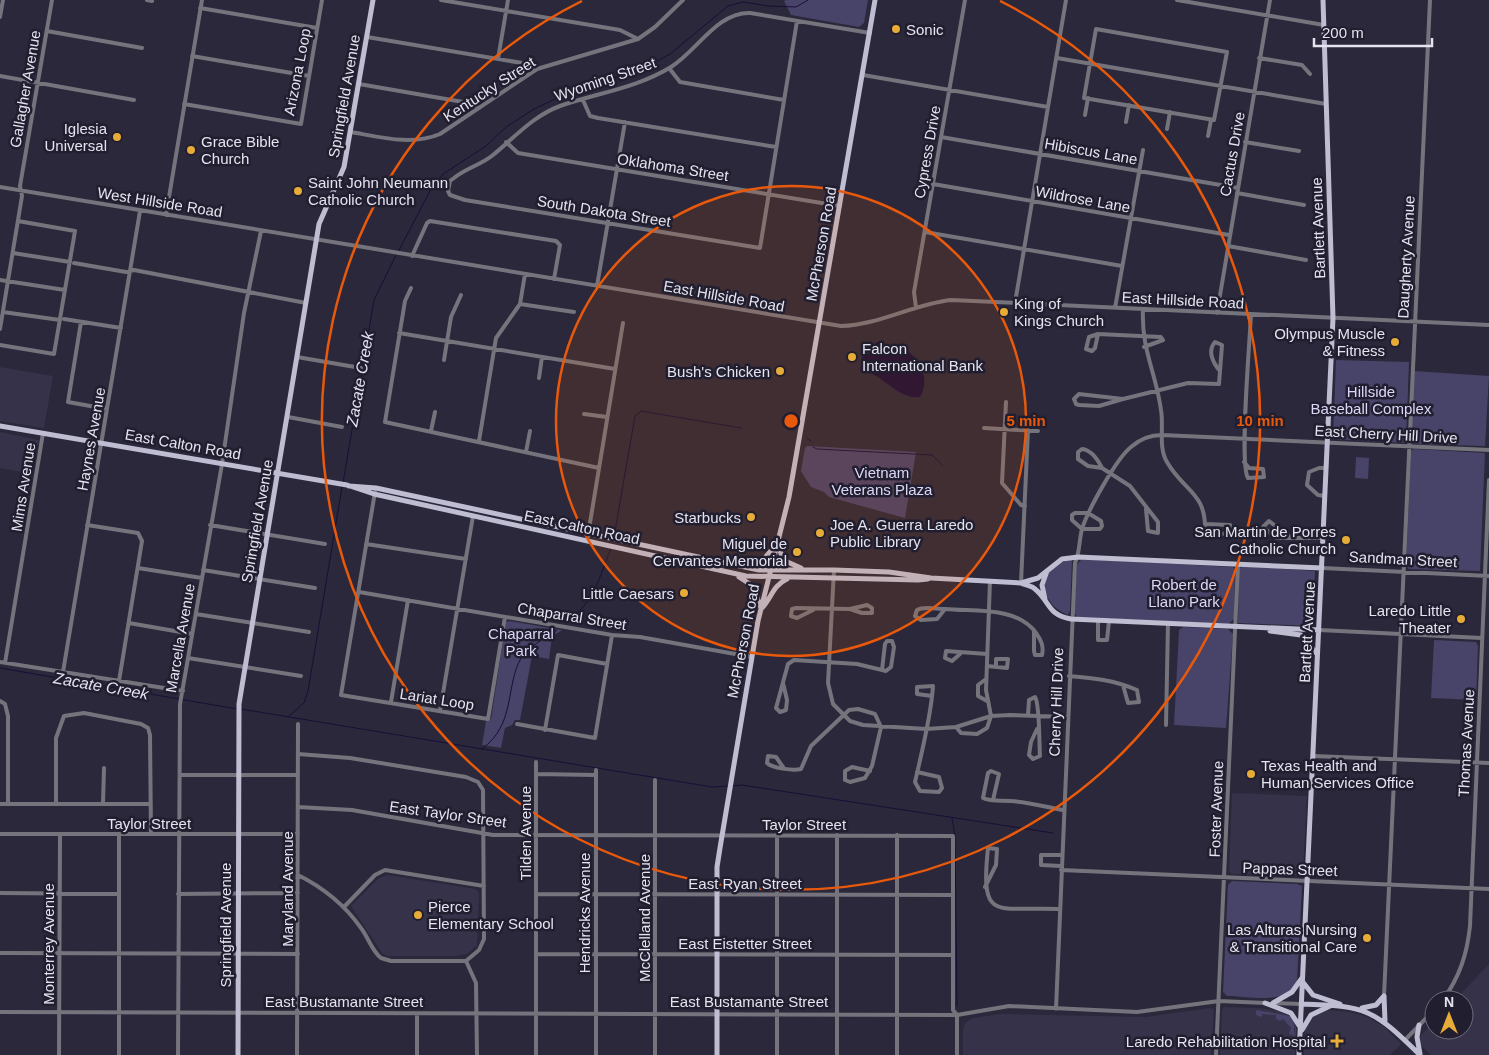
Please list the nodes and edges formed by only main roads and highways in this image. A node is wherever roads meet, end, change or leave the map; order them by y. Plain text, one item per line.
1 (373, 0) edge
2 (875, 0) edge
3 (1323, 0) edge
4 (0, 426) edge
5 (277, 473) junction
6 (348, 485) junction
7 (426, 499) junction
8 (424, 506) junction
9 (545, 525) junction
10 (543, 532) junction
11 (777, 543) junction
12 (641, 546) junction
13 (639, 553) junction
14 (684, 555) junction
15 (704, 560) junction
16 (682, 562) junction
17 (698, 565) junction
18 (1322, 568) junction
19 (746, 569) junction
20 (1049, 569) junction
21 (806, 570) junction
22 (770, 571) junction
23 (889, 572) junction
24 (732, 573) junction
25 (791, 577) junction
26 (768, 578) junction
27 (931, 578) junction
28 (888, 579) junction
29 (1035, 580) junction
30 (1021, 582) junction
31 (1042, 585) junction
32 (1034, 588) junction
33 (1046, 603) junction
34 (760, 609) junction
35 (1260, 628) junction
36 (1319, 630) junction
37 (1318, 655) junction
38 (1302, 979) junction
39 (1266, 1002) road end
40 (1273, 1003) road end
41 (1301, 1004) junction
42 (1334, 1005) junction
43 (1344, 1006) junction
44 (1359, 1009) junction
45 (1385, 1021) junction
46 (1419, 1025) road end
47 (1300, 1027) junction
48 (1300, 1035) junction
49 (238, 1055) edge
50 (717, 1055) edge
51 (1299, 1055) edge
52 (1420, 1055) edge

1 - 5 main road, Springfield Avenue
2 - 11 main road, McPherson Road
3 - 18 main road, Bartlett Avenue
4 - 5 main road, East Calton Road
5 - 6 main road, East Calton Road
5 - 49 main road, Springfield Avenue
6 - 7 main road, East Calton Road
6 - 8 main road, East Calton Road
7 - 8 main road
7 - 9 main road, East Calton Road
8 - 10 main road, East Calton Road
9 - 10 main road
9 - 12 main road, East Calton Road
10 - 13 main road, East Calton Road
11 - 19 main road
11 - 21 main road
11 - 22 main road, McPherson Road
12 - 13 main road
12 - 14 main road, East Calton Road
13 - 16 main road, East Calton Road
14 - 15 main road, East Calton Road
14 - 16 main road
15 - 17 main road
15 - 19 main road, East Calton Road
16 - 17 main road, East Calton Road
17 - 24 main road, East Calton Road
18 - 20 main road, Sandman Street
18 - 36 main road, Bartlett Avenue
19 - 22 main road, East Calton Road
20 - 29 main road, Sandman Street
20 - 31 main road
21 - 22 main road, East Calton Road
21 - 23 main road, East Calton Road
22 - 26 main road, McPherson Road
23 - 27 main road, East Calton Road
23 - 28 main road
24 - 26 main road, East Calton Road
24 - 34 main road
25 - 26 main road, East Calton Road
25 - 28 main road, East Calton Road
25 - 34 main road
26 - 34 main road, McPherson Road
27 - 28 main road, East Calton Road
27 - 30 main road, East Calton Road
29 - 30 main road, East Calton Road
29 - 31 main road
29 - 32 main road
30 - 32 main road, East Calton Road
31 - 32 main road
31 - 33 main road
32 - 33 main road, East Calton Road
33 - 35 main road, East Calton Road
34 - 50 main road, McPherson Road
35 - 36 main road, East Calton Road
35 - 37 main road
36 - 37 main road, Bartlett Avenue
37 - 38 main road, Bartlett Avenue
38 - 40 main road
38 - 41 main road, Bartlett Avenue
38 - 43 main road
39 - 47 main road
41 - 42 main road, East Bustamante Street
41 - 47 main road, Bartlett Avenue
42 - 43 main road, East Bustamante Street
42 - 48 main road
43 - 44 main road, East Bustamante Street
44 - 45 main road, East Bustamante Street
44 - 45 main road
45 - 52 main road, East Bustamante Street
46 - 52 main road
47 - 48 main road, Bartlett Avenue
48 - 51 main road, Bartlett Avenue

